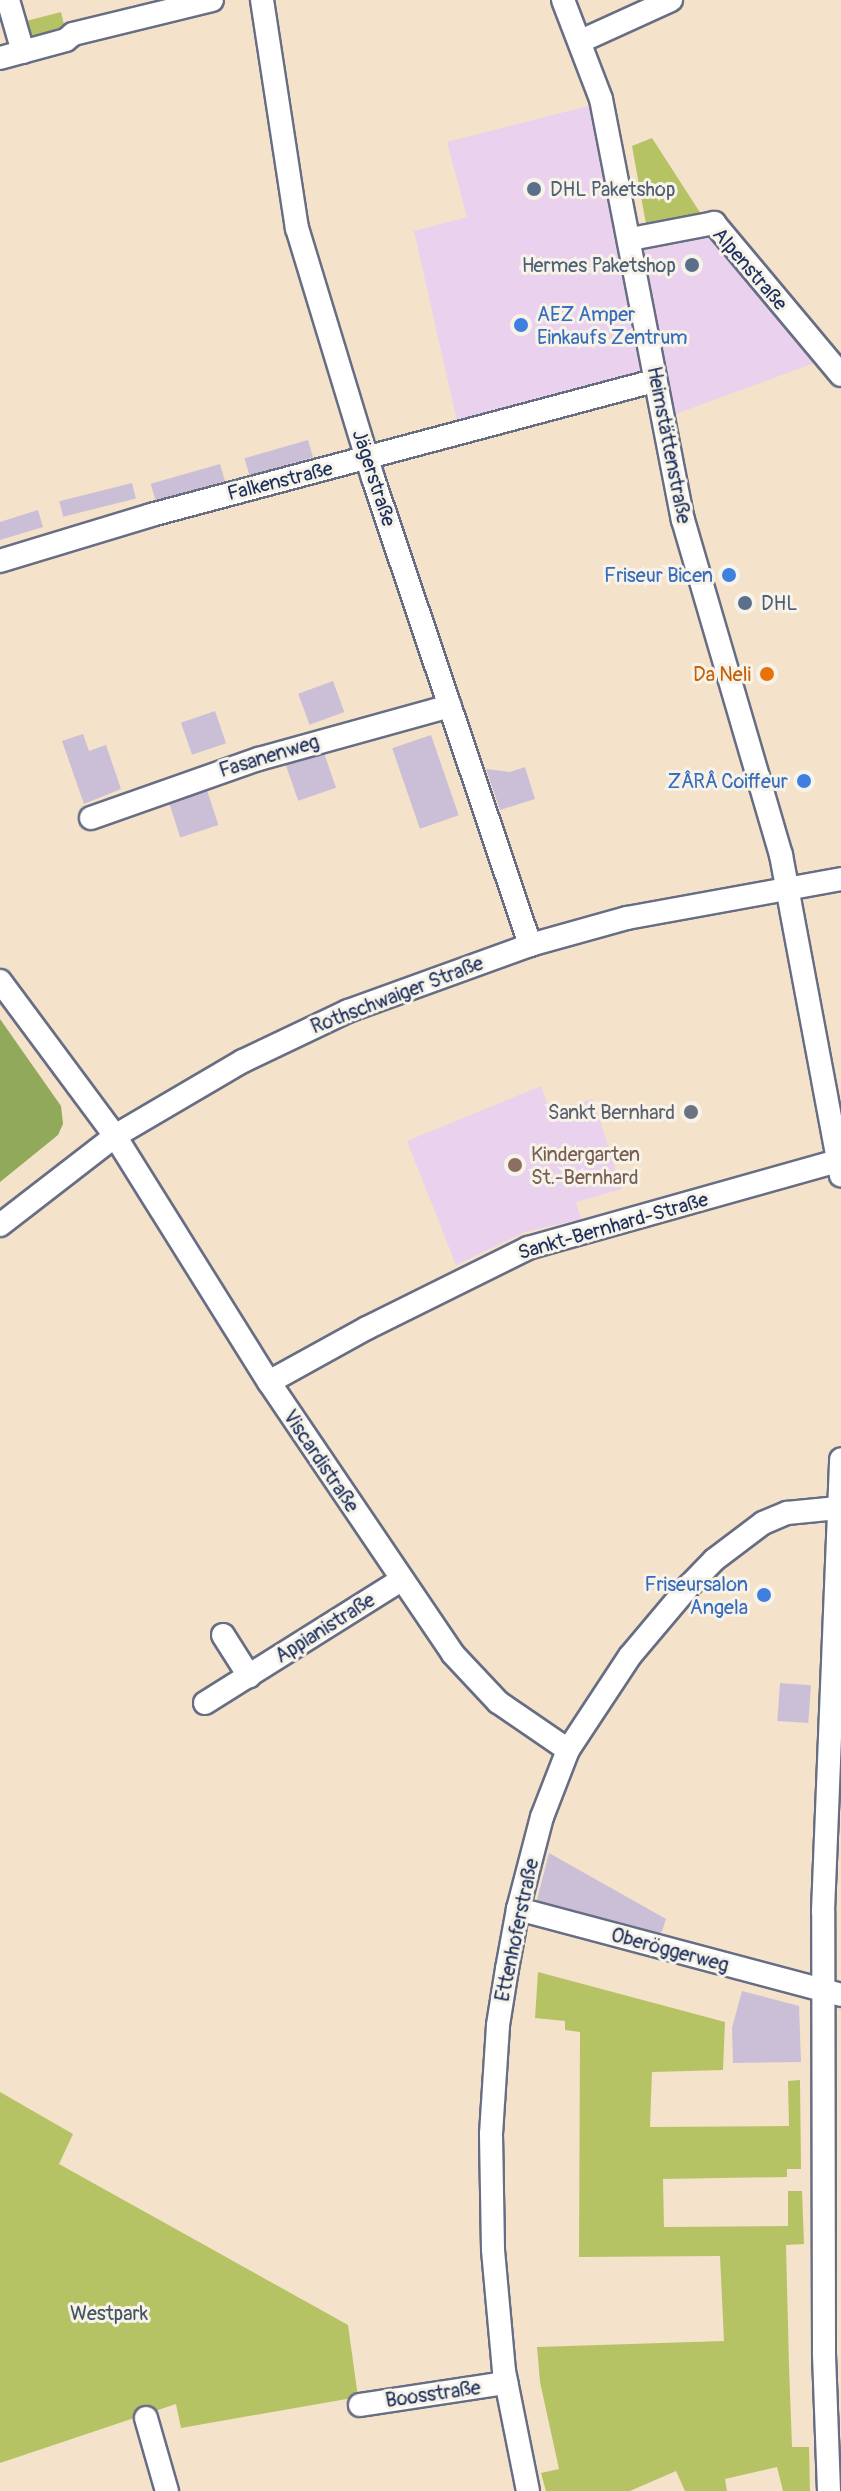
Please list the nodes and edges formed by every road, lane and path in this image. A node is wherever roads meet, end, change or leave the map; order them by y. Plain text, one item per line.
1 (8, 0) edge
2 (212, 0) edge
3 (262, 0) edge
4 (563, 0) edge
5 (671, 0) edge
6 (581, 41) junction
7 (23, 52) junction
8 (0, 58) edge
9 (631, 239) junction
10 (841, 375) edge
11 (654, 381) junction
12 (367, 459) junction
13 (0, 561) edge
14 (450, 706) junction
15 (91, 818) dead end
16 (841, 879) edge
17 (786, 887) junction
18 (530, 945) junction
19 (0, 981) edge
20 (115, 1136) junction
21 (840, 1168) edge
22 (0, 1225) edge
23 (269, 1382) junction
24 (841, 1459) edge
25 (838, 1508) junction
26 (401, 1580) junction
27 (223, 1635) dead end
28 (249, 1676) junction
29 (205, 1703) dead end
30 (568, 1750) junction
31 (518, 1909) junction
32 (832, 1993) edge
33 (833, 2265) edge
34 (506, 2383) junction
35 (360, 2405) dead end
36 (146, 2418) dead end
37 (167, 2491) edge
38 (528, 2491) edge
39 (829, 2491) edge

1 - 7 street
2 - 7 street
3 - 12 street, Jägerstraße
4 - 6 street, Heimstättenstraße
5 - 6 street
6 - 9 street, Heimstättenstraße
7 - 8 street
9 - 10 street, Alpenstraße
9 - 11 street, Heimstättenstraße
11 - 12 street, Falkenstraße
11 - 17 street, Heimstättenstraße
12 - 13 street, Falkenstraße
12 - 14 street, Jägerstraße
14 - 15 street, Fasanenweg
14 - 18 street, Jägerstraße
16 - 17 street, Rothschwaiger Straße
17 - 18 street, Rothschwaiger Straße
17 - 21 street, Heimstättenstraße
18 - 20 street, Rothschwaiger Straße
19 - 20 street, Viscardistraße
20 - 22 street, Rothschwaiger Straße
20 - 23 street, Viscardistraße
21 - 23 street, Sankt-Bernhard-Straße
23 - 26 street, Viscardistraße
24 - 25 street
25 - 30 street, Ettenhoferstraße
25 - 32 street
26 - 28 street, Appianistraße
26 - 30 street, Viscardistraße
27 - 28 street
28 - 29 street, Appianistraße
30 - 31 street, Ettenhoferstraße
31 - 32 street, Oberöggerweg
31 - 34 street, Ettenhoferstraße
32 - 33 street
33 - 39 street
34 - 35 street, Boosstraße
34 - 38 street, Ettenhoferstraße
36 - 37 street

